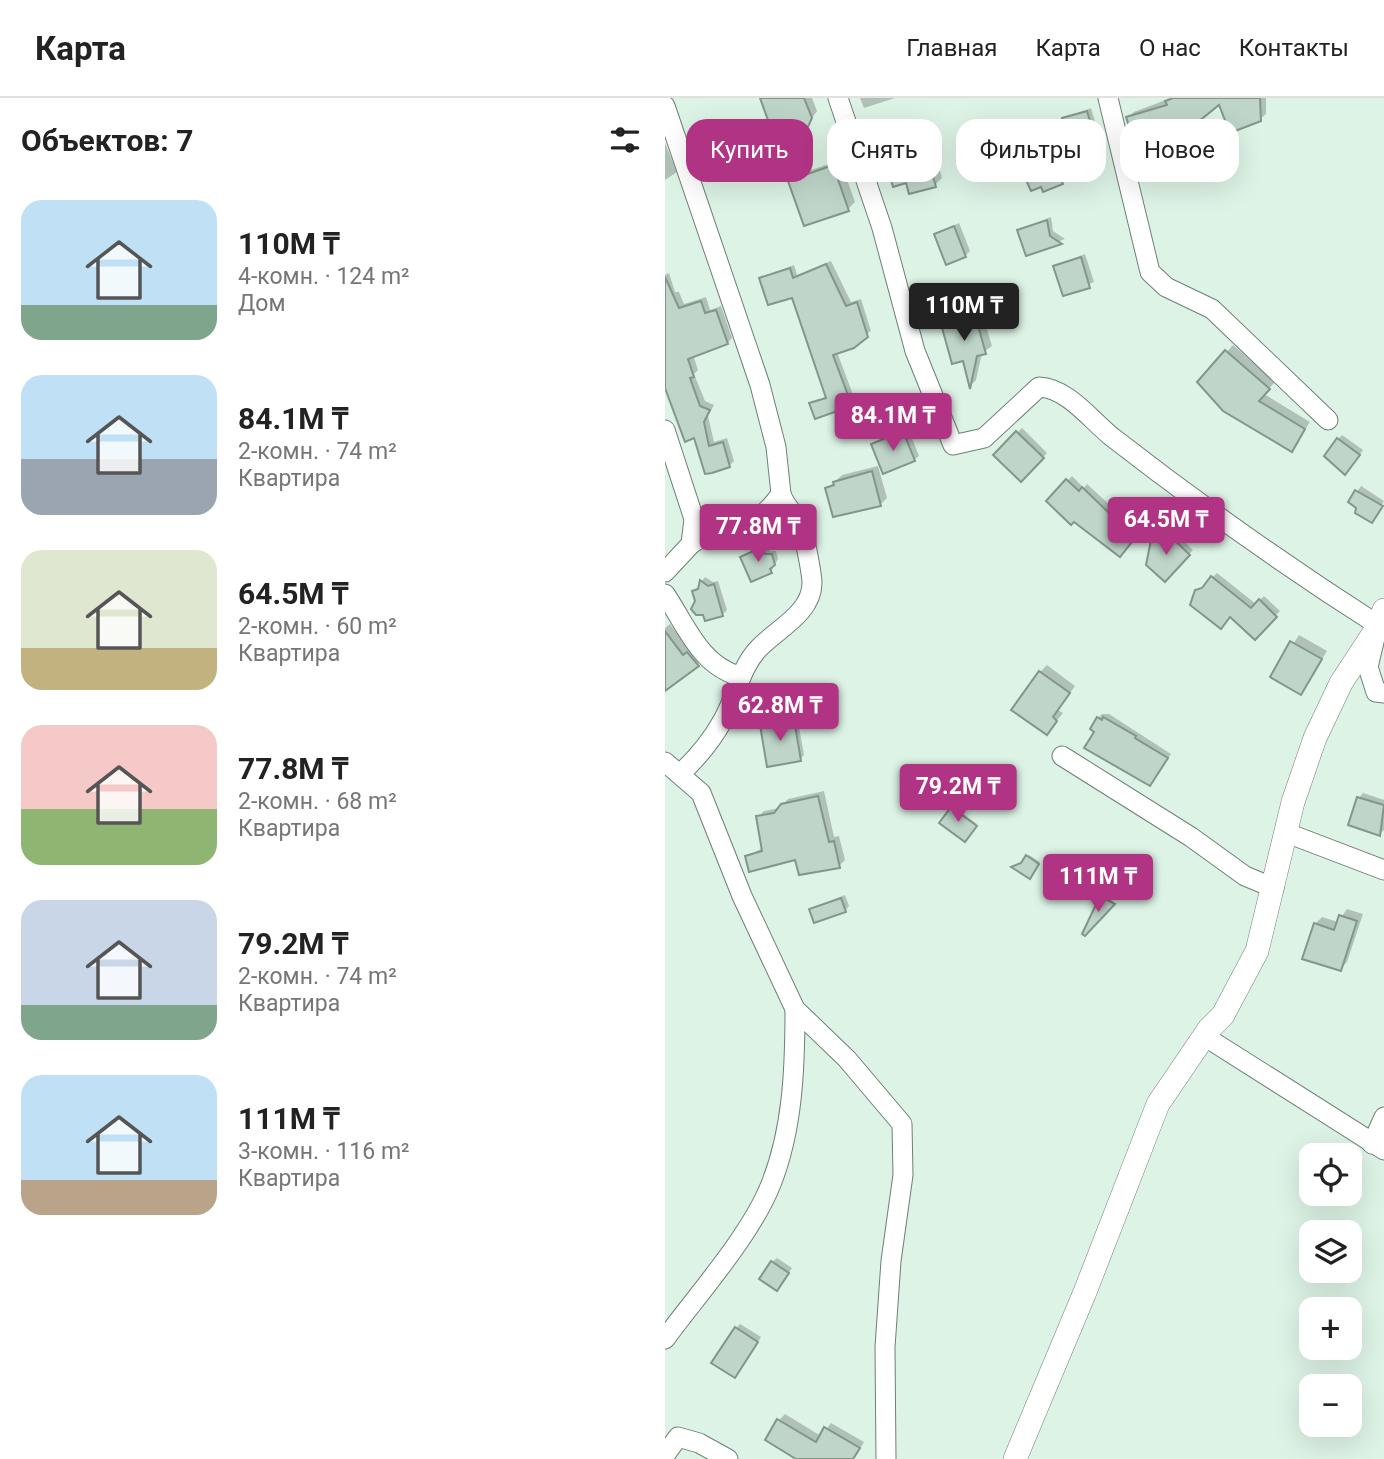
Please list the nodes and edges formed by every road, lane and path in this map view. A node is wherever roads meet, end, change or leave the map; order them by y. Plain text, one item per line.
1 (838, 98) edge
2 (1108, 98) edge
3 (665, 106) edge
4 (1328, 420) dead end
5 (665, 430) edge
6 (781, 494) junction
7 (691, 544) junction
8 (665, 572) edge
9 (665, 594) edge
10 (1381, 618) edge
11 (739, 676) junction
12 (1384, 693) edge
13 (1062, 756) dead end
14 (672, 768) edge
15 (1287, 833) junction
16 (1384, 870) edge
17 (1274, 888) junction
18 (795, 1009) junction
19 (1204, 1036) junction
20 (1384, 1117) edge
21 (1378, 1147) edge
22 (665, 1339) edge
23 (665, 1455) edge
24 (728, 1459) edge
25 (886, 1459) edge
26 (1015, 1459) edge

1 - 10 street
2 - 4 street
3 - 6 street
5 - 7 street
6 - 7 street
6 - 11 street
7 - 8 street
9 - 11 street
10 - 12 street
10 - 15 main road
11 - 14 street
13 - 17 street
14 - 18 street
15 - 16 street
15 - 17 main road
17 - 19 main road
18 - 22 street
18 - 25 street
19 - 21 street
19 - 26 main road
20 - 21 street
23 - 24 street

